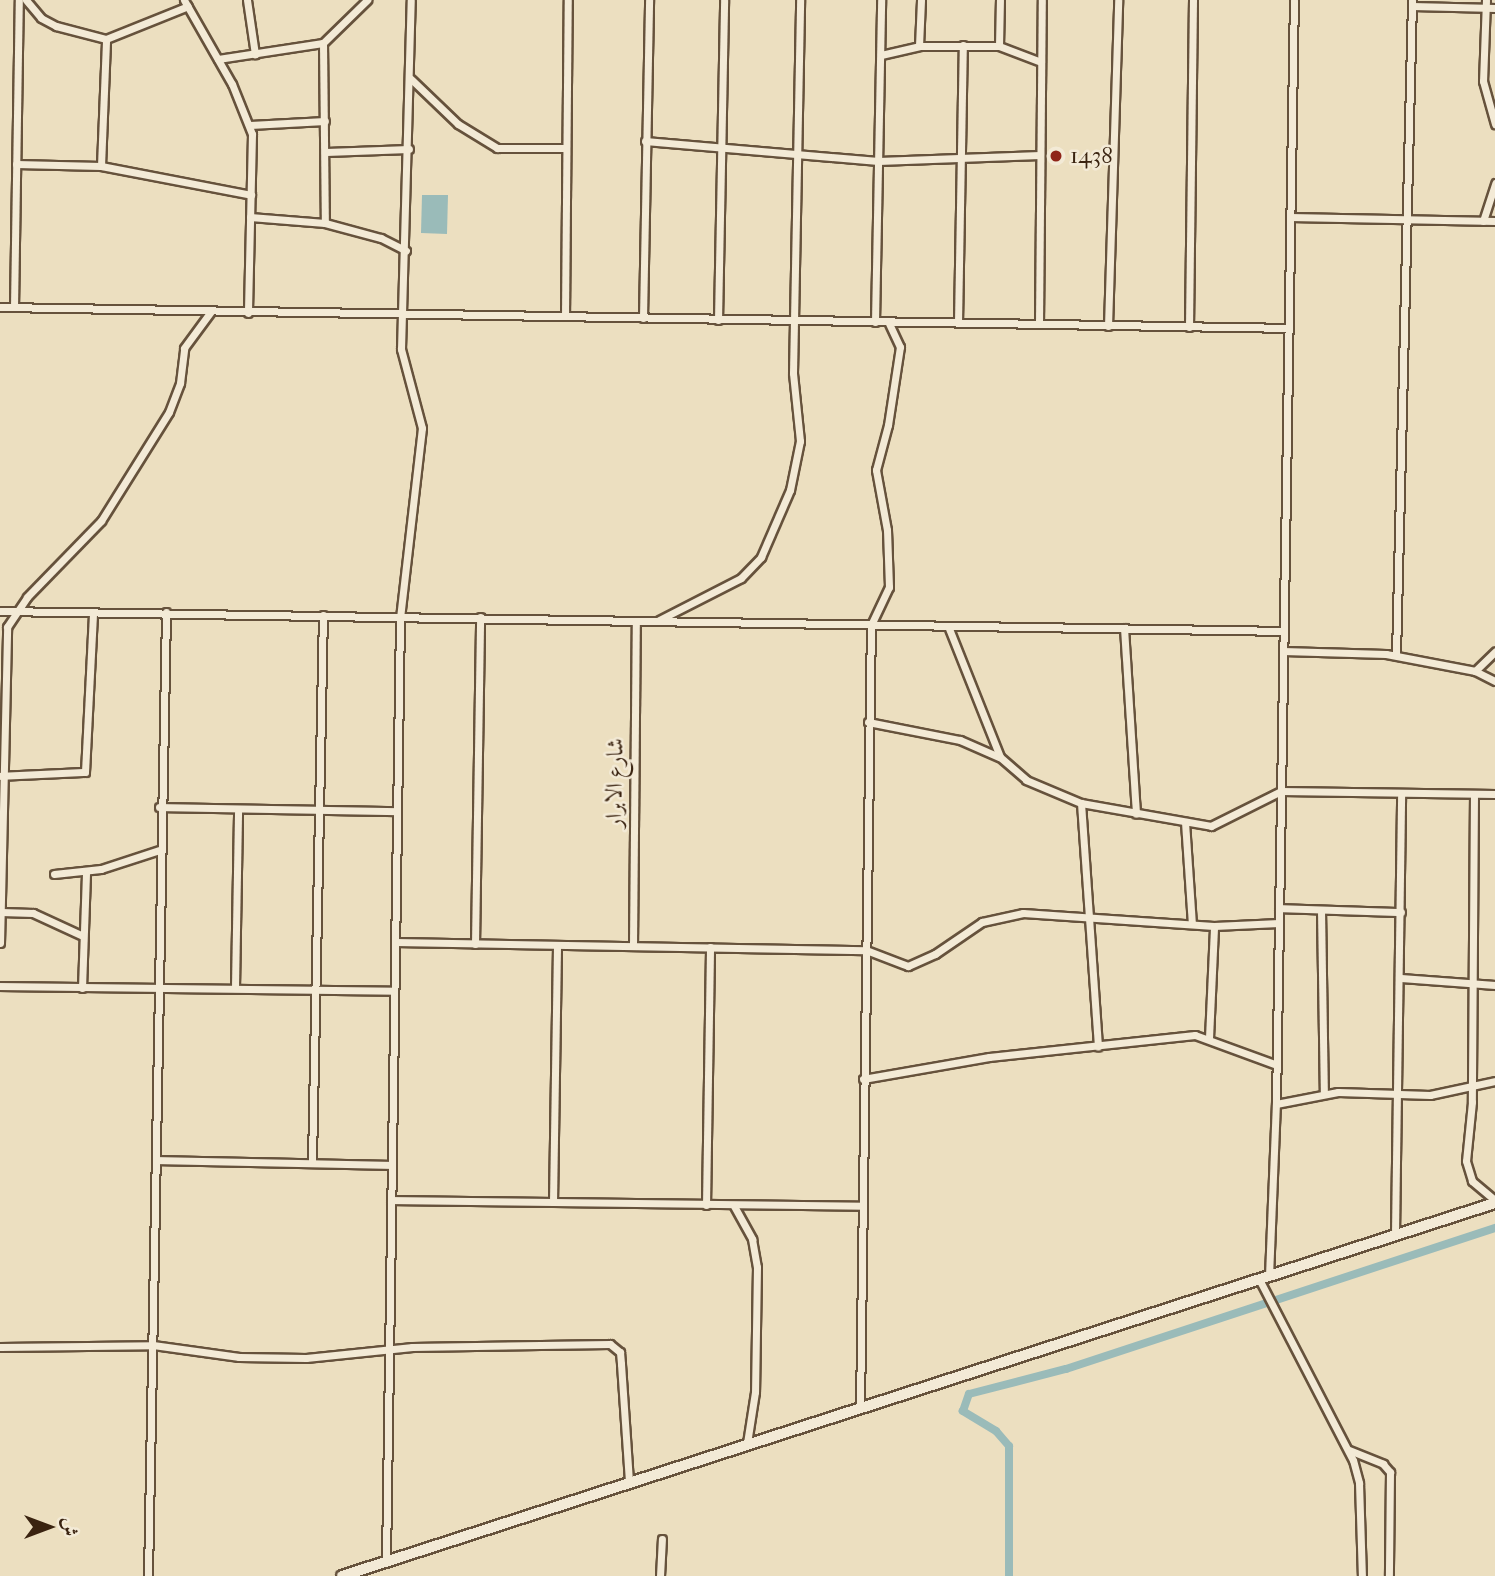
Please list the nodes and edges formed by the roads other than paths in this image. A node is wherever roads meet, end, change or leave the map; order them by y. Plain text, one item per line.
1 (19, 0) edge
2 (26, 0) edge
3 (247, 0) edge
4 (367, 0) edge
5 (411, 0) edge
6 (568, 0) edge
7 (649, 0) edge
8 (724, 0) edge
9 (800, 0) edge
10 (881, 0) edge
11 (921, 0) edge
12 (1000, 0) edge
13 (1042, 0) edge
14 (1118, 0) edge
15 (1193, 0) edge
16 (1294, 0) edge
17 (1486, 0) edge
18 (186, 3) edge
19 (1412, 3) edge
20 (1495, 8) edge
21 (1486, 9) junction
22 (106, 39) junction
23 (323, 43) junction
24 (962, 45) junction
25 (919, 46) junction
26 (999, 46) junction
27 (255, 54) junction
28 (881, 55) junction
29 (218, 59) junction
30 (1041, 62) junction
31 (411, 79) junction
32 (325, 121) junction
33 (1495, 124) edge
34 (250, 125) junction
35 (645, 141) junction
36 (564, 148) junction
37 (409, 149) junction
38 (722, 149) junction
39 (326, 152) junction
40 (795, 155) junction
41 (1040, 155) junction
42 (961, 158) junction
43 (878, 161) junction
44 (16, 164) junction
45 (101, 166) junction
46 (1495, 183) edge
47 (251, 195) junction
48 (250, 217) junction
49 (1290, 217) junction
50 (1406, 219) junction
51 (1483, 221) junction
52 (1495, 221) edge
53 (325, 223) junction
54 (406, 251) junction
55 (0, 307) edge
56 (14, 307) junction
57 (212, 310) junction
58 (248, 313) junction
59 (405, 314) junction
60 (565, 316) junction
61 (643, 318) junction
62 (718, 320) junction
63 (794, 321) junction
64 (875, 322) junction
65 (889, 323) junction
66 (958, 323) junction
67 (1039, 323) junction
68 (1108, 326) junction
69 (1189, 327) junction
70 (1288, 328) junction
71 (0, 611) edge
72 (16, 611) junction
73 (93, 612) junction
74 (166, 612) junction
75 (323, 615) junction
76 (480, 617) junction
77 (400, 618) junction
78 (636, 621) junction
79 (655, 621) junction
80 (871, 625) junction
81 (948, 626) junction
82 (1124, 628) junction
83 (1283, 631) junction
84 (1283, 651) junction
85 (1495, 652) edge
86 (1396, 655) junction
87 (1475, 671) junction
88 (1495, 681) edge
89 (868, 722) junction
90 (1000, 757) junction
91 (1, 776) edge
92 (1281, 790) junction
93 (1401, 793) junction
94 (1474, 794) junction
95 (1495, 794) edge
96 (1081, 803) junction
97 (159, 807) junction
98 (237, 810) junction
99 (316, 811) junction
100 (397, 811) junction
101 (1136, 814) junction
102 (1185, 822) junction
103 (159, 850) junction
104 (86, 872) junction
105 (54, 874) dead end
106 (1279, 908) junction
107 (1321, 910) junction
108 (1, 912) edge
109 (1401, 912) junction
110 (1085, 917) junction
111 (1279, 923) junction
112 (1192, 925) junction
113 (1214, 926) junction
114 (83, 936) junction
115 (395, 942) junction
116 (0, 943) edge
117 (475, 944) junction
118 (556, 945) junction
119 (632, 946) junction
120 (710, 947) junction
121 (866, 950) junction
122 (1401, 978) junction
123 (1475, 985) junction
124 (1495, 985) edge
125 (0, 986) edge
126 (157, 986) junction
127 (234, 987) junction
128 (82, 988) junction
129 (313, 989) junction
130 (393, 991) junction
131 (1209, 1038) junction
132 (1098, 1046) junction
133 (1277, 1065) junction
134 (863, 1079) junction
135 (1495, 1081) edge
136 (1471, 1085) junction
137 (1394, 1093) junction
138 (1324, 1094) junction
139 (1276, 1104) junction
140 (157, 1160) junction
141 (312, 1161) junction
142 (391, 1165) junction
143 (391, 1200) junction
144 (553, 1202) junction
145 (1495, 1202) edge
146 (706, 1205) junction
147 (734, 1206) junction
148 (860, 1206) junction
149 (1395, 1234) junction
150 (1264, 1277) junction
151 (153, 1345) junction
152 (0, 1348) edge
153 (389, 1350) junction
154 (860, 1408) junction
155 (747, 1443) junction
156 (1349, 1450) junction
157 (629, 1482) junction
158 (662, 1539) dead end
159 (386, 1562) junction
160 (148, 1576) edge
161 (341, 1576) edge
162 (660, 1576) edge
163 (1362, 1576) edge
164 (1389, 1576) edge

1 - 44 street
2 - 22 street
3 - 27 street
4 - 23 street
5 - 31 street
6 - 36 street
7 - 35 street
8 - 38 street
9 - 40 street
10 - 28 street
11 - 25 street
12 - 26 street
13 - 30 street
14 - 68 street
15 - 69 street
16 - 49 street
17 - 21 street
18 - 22 street
18 - 29 street
19 - 21 street
19 - 50 street
20 - 21 street
21 - 33 street
22 - 45 street
23 - 27 street
23 - 32 street
24 - 25 street
24 - 26 street
24 - 42 street
25 - 28 street
26 - 30 street
27 - 29 street
28 - 43 street
29 - 34 street
30 - 41 street
31 - 36 street
31 - 37 street
32 - 34 street
32 - 39 street
34 - 47 street
35 - 38 street
35 - 61 street
36 - 60 street
37 - 39 street
37 - 54 street
38 - 40 street
38 - 62 street
39 - 53 street
40 - 43 street
40 - 63 street
41 - 42 street
41 - 67 street
42 - 43 street
42 - 66 street
43 - 64 street
44 - 45 street
44 - 56 street
45 - 47 street
46 - 51 street
47 - 48 street
48 - 53 street
48 - 58 street
49 - 50 street
49 - 70 street
50 - 51 street
50 - 86 street
51 - 52 street
53 - 54 street
54 - 59 street
55 - 56 street
56 - 57 street
57 - 58 street
57 - 72 street
58 - 59 street
59 - 60 street
59 - 77 street
60 - 61 street
61 - 62 street
62 - 63 street
63 - 64 street
63 - 79 street
64 - 65 street
65 - 66 street
65 - 80 street
66 - 67 street
67 - 68 street
68 - 69 street
69 - 70 street
70 - 83 street
71 - 72 street
72 - 73 street
72 - 91 street
73 - 74 street
73 - 91 street
74 - 75 street
74 - 97 street
75 - 77 street
75 - 99 street
76 - 77 street
76 - 78 street
76 - 117 street
77 - 100 street
78 - 79 street
78 - 119 street, شارع الابرار
79 - 80 street
80 - 81 street
80 - 89 street
81 - 82 street
81 - 90 street
82 - 83 street
82 - 101 street
83 - 84 street
84 - 86 street
84 - 92 street
85 - 87 street
86 - 87 street
87 - 88 street
89 - 90 street
89 - 121 street
90 - 96 street
91 - 108 street
92 - 93 street
92 - 102 street
92 - 106 street
93 - 94 street
93 - 109 street
94 - 95 street
94 - 123 street
96 - 101 street
96 - 110 street
97 - 98 street
97 - 103 street
98 - 99 street
98 - 127 street
99 - 100 street
99 - 129 street
100 - 115 street
101 - 102 street
102 - 112 street
103 - 104 street
103 - 126 street
104 - 105 street
104 - 114 street
106 - 107 street
106 - 111 street
107 - 109 street
107 - 138 street
108 - 114 street
108 - 116 street
109 - 122 street
110 - 112 street
110 - 121 street
110 - 132 street
111 - 113 street
111 - 133 street
112 - 113 street
113 - 131 street
114 - 128 street
115 - 117 street
115 - 130 street
117 - 118 street
118 - 119 street
118 - 144 street
119 - 120 street
120 - 121 street
120 - 146 street
121 - 134 street
122 - 123 street
122 - 137 street
123 - 124 street
123 - 136 street
125 - 128 street
126 - 127 street
126 - 128 street
126 - 140 street
127 - 129 street
129 - 130 street
129 - 141 street
130 - 142 street
131 - 132 street
131 - 133 street
132 - 134 street
133 - 139 street
134 - 148 street
135 - 136 street
136 - 137 street
136 - 145 street
137 - 138 street
137 - 149 street
138 - 139 street
139 - 150 street
140 - 141 street
140 - 151 street
141 - 142 street
142 - 143 street
143 - 144 street
143 - 153 street
144 - 146 street
145 - 149 street
146 - 147 street
147 - 148 street
147 - 155 street
148 - 154 street
149 - 150 street
150 - 154 street
150 - 156 street
151 - 152 street
151 - 153 street
151 - 160 street
153 - 157 street
153 - 159 street
154 - 155 street
155 - 157 street
156 - 163 street
156 - 164 street
157 - 159 street
158 - 162 street
159 - 161 street

